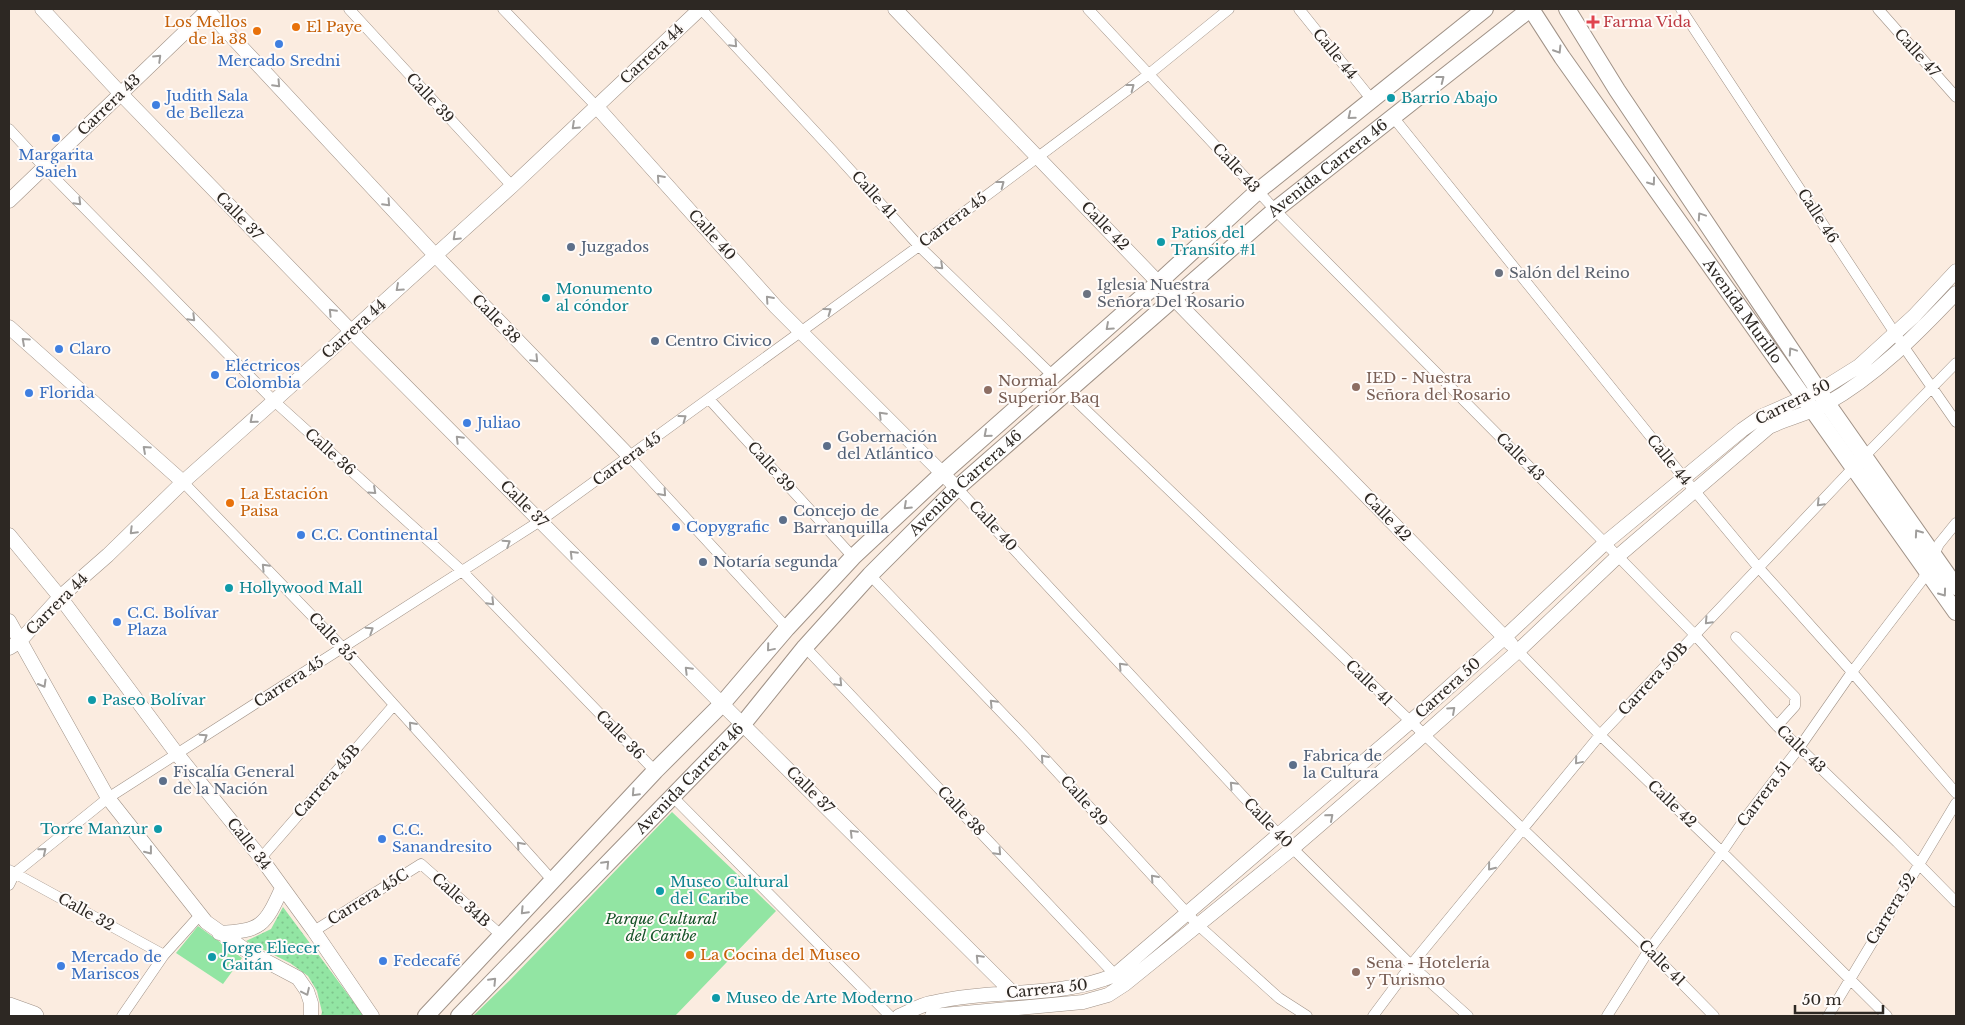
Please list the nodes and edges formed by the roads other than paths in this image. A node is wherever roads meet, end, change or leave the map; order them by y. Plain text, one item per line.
1 (42, 9) edge
2 (208, 9) edge
3 (349, 9) edge
4 (502, 9) edge
5 (700, 9) edge
6 (895, 9) edge
7 (1088, 9) edge
8 (1229, 9) edge
9 (1299, 9) edge
10 (1485, 9) edge
11 (1530, 9) edge
12 (1567, 9) edge
13 (1681, 9) edge
14 (1878, 9) edge
15 (1148, 74) junction
16 (121, 94) junction
17 (1956, 97) edge
18 (1372, 100) junction
19 (596, 106) junction
20 (1393, 117) junction
21 (9, 128) edge
22 (1038, 157) junction
23 (45, 168) junction
24 (512, 186) junction
25 (1258, 191) junction
26 (9, 201) edge
27 (1275, 210) junction
28 (919, 246) junction
29 (436, 256) junction
30 (1956, 272) edge
31 (1158, 283) junction
32 (1956, 293) edge
33 (1173, 298) junction
34 (9, 326) edge
35 (351, 331) junction
36 (800, 332) junction
37 (1896, 333) junction
38 (1904, 346) junction
39 (1956, 363) edge
40 (1053, 376) junction
41 (1933, 387) junction
42 (1066, 392) junction
43 (709, 399) junction
44 (1816, 400) junction
45 (274, 402) junction
46 (1956, 422) edge
47 (630, 457) junction
48 (1859, 462) junction
49 (943, 473) junction
50 (1684, 478) junction
51 (183, 482) junction
52 (957, 488) junction
53 (1695, 492) junction
54 (540, 521) junction
55 (1956, 524) edge
56 (9, 534) edge
57 (1605, 543) junction
58 (853, 557) junction
59 (1617, 557) junction
60 (1930, 562) junction
61 (1758, 567) junction
62 (462, 572) junction
63 (870, 575) junction
64 (1956, 587) edge
65 (60, 597) junction
66 (1956, 612) edge
67 (9, 621) edge
68 (787, 628) junction
69 (1694, 636) junction
70 (1505, 637) junction
71 (1736, 637) dead end
72 (14, 645) edge
73 (805, 647) junction
74 (343, 648) junction
75 (1518, 651) junction
76 (1852, 672) junction
77 (722, 704) junction
78 (394, 705) junction
79 (1410, 722) junction
80 (743, 724) junction
81 (1777, 726) junction
82 (1600, 735) junction
83 (1424, 736) junction
84 (1799, 748) junction
85 (177, 754) junction
86 (655, 771) junction
87 (1956, 793) edge
88 (672, 796) junction
89 (108, 798) junction
90 (1956, 803) edge
91 (1522, 829) junction
92 (1278, 834) junction
93 (1292, 848) junction
94 (1722, 852) junction
95 (260, 858) junction
96 (421, 864) joint
97 (1919, 864) junction
98 (12, 872) edge
99 (553, 882) junction
100 (9, 885) edge
101 (282, 888) junction
102 (1956, 902) edge
103 (200, 914) junction
104 (1187, 914) junction
105 (1198, 925) junction
106 (314, 931) junction
107 (219, 933) junction
108 (501, 935) junction
109 (1649, 950) junction
110 (164, 955) junction
111 (1411, 965) junction
112 (1119, 980) junction
113 (1848, 980) junction
114 (1013, 992) junction
115 (9, 1007) edge
116 (34, 1016) edge
117 (122, 1016) edge
118 (311, 1016) edge
119 (372, 1016) edge
120 (426, 1016) edge
121 (459, 1016) edge
122 (890, 1016) edge
123 (899, 1016) edge
124 (932, 1016) edge
125 (1307, 1016) edge
126 (1373, 1016) edge
127 (1468, 1016) edge
128 (1607, 1016) edge
129 (1714, 1016) edge
130 (1828, 1016) edge
131 (1887, 1016) edge

1 - 16 street, Calle 37
16 -> 2 street, Carrera 43
2 -> 29 street, Calle 38
3 - 24 street, Calle 39
4 - 19 street, Calle 40
5 - 19 street, Carrera 44
5 -> 28 street, Calle 41
6 - 22 street, Calle 42
7 - 15 street, Calle 43
8 - 15 street, Carrera 45
9 - 18 street, Calle 44
10 - 18 main road, Avenida Carrera 46
20 -> 11 main road, Avenida Carrera 46
11 -> 44 main road, Avenida Murillo
44 -> 12 main road, Avenida Murillo
13 - 37 street, Calle 46
14 - 17 street, Calle 47
22 -> 15 street, Carrera 45
15 - 25 street, Calle 43
16 - 23 street, Carrera 43
35 -> 16 street, Calle 37
18 -> 25 main road, Avenida Carrera 46
19 -> 24 street, Carrera 44
36 -> 19 street, Calle 40
20 - 27 main road, Avenida Carrera 46
20 - 50 street, Calle 44
21 - 23 street, Calle 36
28 -> 22 street, Carrera 45
22 - 31 street, Calle 42
23 - 26 street, Carrera 43
23 -> 45 street, Calle 36
24 -> 29 street, Carrera 44
25 - 27 street, Calle 43
25 - 31 main road, Avenida Carrera 46
27 - 33 main road, Avenida Carrera 46
27 - 57 street, Calle 43
36 -> 28 street, Carrera 45
28 -> 40 street, Calle 41
29 -> 35 street, Carrera 44
29 -> 47 street, Calle 38
30 - 37 street, Carrera 50
31 - 33 street, Calle 42
31 -> 40 main road, Avenida Carrera 46
32 - 38 street, Carrera 50
33 - 42 main road, Avenida Carrera 46
33 - 70 street, Calle 42
51 -> 34 street, Calle 35
35 - 45 street, Carrera 44
54 -> 35 street, Calle 37
36 - 43 street, Carrera 45
49 -> 36 street, Calle 40
37 - 38 street, Calle 46
37 - 44 street, Carrera 50
38 - 41 street, Calle 46
38 - 44 street, Carrera 50
39 - 41 street, Carrera 50B
40 -> 49 main road, Avenida Carrera 46
41 - 46 street, Calle 46
41 - 48 street, Carrera 50B
42 - 52 main road, Avenida Carrera 46
42 - 79 street, Calle 41
47 -> 43 street, Carrera 45
43 - 58 street, Calle 39
44 - 48 main road, Avenida Murillo
44 - 50 street, Carrera 50
44 - 53 street, Carrera 50
45 -> 51 street, Carrera 44
45 -> 62 street, Calle 36
47 - 54 street, Carrera 45
47 -> 68 street, Calle 38
48 - 60 main road, Avenida Murillo
48 -> 61 street, Carrera 50B
49 - 52 street, Calle 40
49 -> 58 main road, Avenida Carrera 46
50 - 53 street, Calle 44
50 - 57 street, Carrera 50
51 -> 65 street, Carrera 44
74 -> 51 street, Calle 35
52 - 63 main road, Avenida Carrera 46
92 -> 52 street, Calle 40
53 - 59 street, Carrera 50
53 - 61 street, Calle 44
62 -> 54 street, Carrera 45
77 -> 54 street, Calle 37
55 - 60 street, Carrera 51
56 - 65 street, Calle 34
57 - 59 street, Calle 43
57 - 70 street, Carrera 50
58 - 68 main road, Avenida Carrera 46
59 - 69 street, Calle 43
59 - 75 street, Carrera 50
60 - 64 main road, Avenida Murillo
60 -> 66 main road, Avenida Murillo
60 - 76 street, Carrera 51
61 -> 69 street, Carrera 50B
61 - 76 street, Calle 44
74 -> 62 street, Carrera 45
62 -> 86 street, Calle 36
63 - 73 main road, Avenida Carrera 46
104 -> 63 street, Calle 39
65 - 72 street, Carrera 44
65 - 85 street, Calle 34
67 - 72 street
68 -> 77 main road, Avenida Carrera 46
69 - 81 street, Calle 43
69 - 82 street, Carrera 50B
70 - 75 street, Calle 42
70 - 79 street, Carrera 50
71 - 81 street
72 -> 89 street
73 - 80 main road, Avenida Carrera 46
73 -> 112 street, Calle 38
74 - 78 street, Calle 35
85 -> 74 street, Carrera 45
75 - 82 street, Calle 42
83 -> 75 street, Carrera 50
76 - 84 street, Carrera 51
76 - 87 street, Calle 44
77 - 80 street, Calle 37
77 - 86 main road, Avenida Carrera 46
78 - 95 street, Carrera 45B
99 -> 78 street, Calle 35
79 - 83 street, Calle 41
79 - 92 street, Carrera 50
80 - 88 main road, Avenida Carrera 46
114 -> 80 street, Calle 37
81 - 84 street, Calle 43
82 -> 91 street, Carrera 50B
82 - 94 street, Calle 42
83 - 91 street, Calle 41
93 -> 83 street, Carrera 50
84 - 94 street, Carrera 51
84 - 97 street, Calle 43
85 - 89 street, Carrera 45
85 - 95 street, Calle 34
86 -> 99 main road, Avenida Carrera 46
121 -> 88 main road, Avenida Carrera 46
88 - 122 street
98 -> 89 street, Carrera 45
89 -> 103 street
90 - 97 street, Carrera 52
91 - 109 street, Calle 41
91 -> 111 street, Carrera 50B
92 - 93 street, Calle 40
92 - 104 street, Carrera 50
93 - 105 street, Carrera 50
93 - 111 street, Calle 40
94 - 109 street, Carrera 51
94 - 113 street, Calle 42
95 - 101 street, Calle 34
96 - 106 street, Carrera 45C
96 - 108 street, Calle 34B
97 - 102 street, Calle 43
97 - 113 street, Carrera 52
98 - 100 street, Carrera 45
98 - 110 street, Calle 32
99 -> 108 main road, Avenida Carrera 46
101 - 106 street, Calle 34
101 - 107 street
103 - 107 street
103 - 110 street
104 - 105 street, Calle 39
104 - 112 street, Carrera 50
105 - 112 street, Carrera 50
105 - 125 street, Calle 39
106 - 119 street, Calle 34
107 -> 118 street
108 - 120 main road, Avenida Carrera 46
109 - 128 street, Carrera 51
109 - 129 street, Calle 41
110 - 117 street
111 - 126 street, Carrera 50B
111 - 127 street, Calle 40
112 - 114 street, Carrera 50
112 - 124 street, Carrera 50
113 - 130 street, Carrera 52
113 - 131 street, Calle 42
114 - 123 street, Carrera 50
115 - 116 highway

